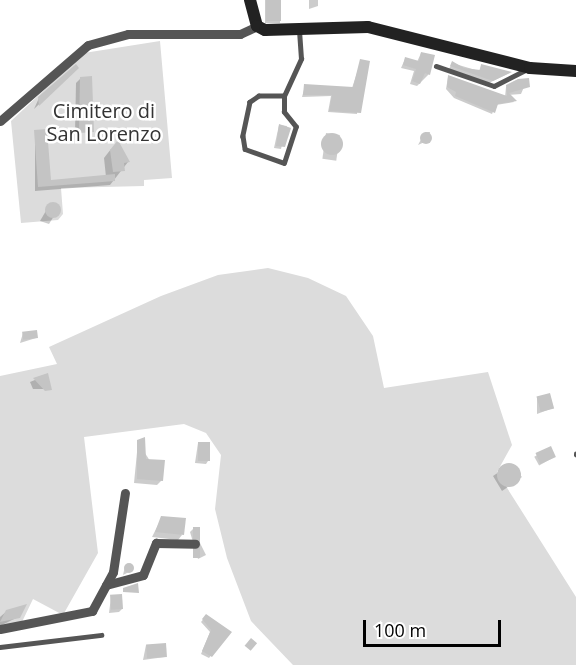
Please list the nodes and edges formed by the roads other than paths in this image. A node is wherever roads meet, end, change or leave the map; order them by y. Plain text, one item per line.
1 (250, 0) edge
2 (257, 26) junction
3 (298, 29) junction
4 (436, 66) dead end
5 (530, 68) junction
6 (576, 71) edge
7 (284, 96) junction
8 (0, 121) edge
9 (125, 493) dead end
10 (195, 544) dead end
11 (105, 585) junction
12 (0, 629) edge
13 (101, 635) dead end
14 (0, 647) edge

1 - 2 main road
2 - 3 main road
2 - 8 street
3 - 5 main road
3 - 7 lane
4 - 5 lane
5 - 6 main road
7 - 7 lane
9 - 11 street
10 - 11 street
11 - 12 street
13 - 14 lane

